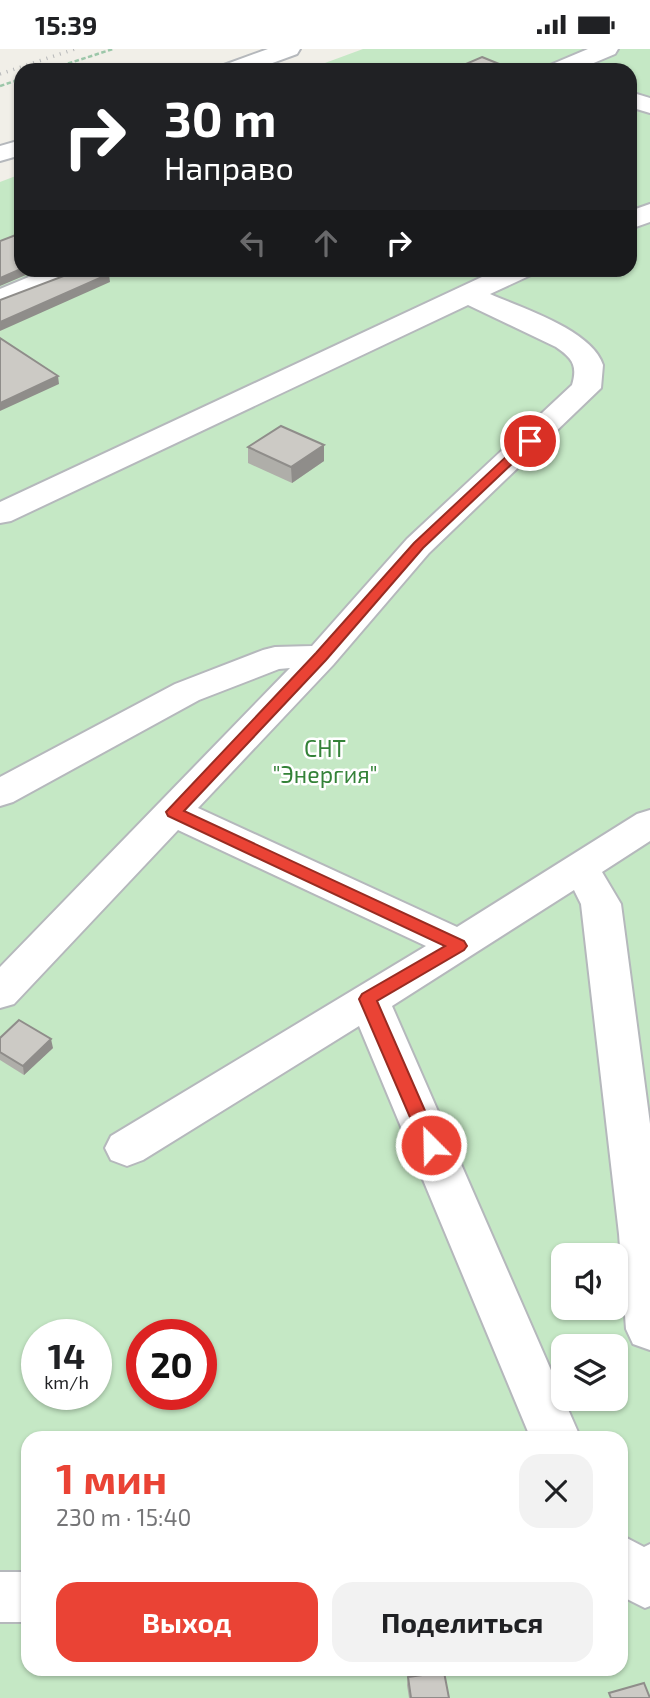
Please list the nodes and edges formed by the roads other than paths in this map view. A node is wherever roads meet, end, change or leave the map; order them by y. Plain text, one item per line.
1 (289, 49) edge
2 (607, 49) edge
3 (251, 63) edge
4 (574, 63) edge
5 (54, 277) edge
6 (504, 277) edge
7 (467, 294) junction
8 (0, 299) edge
9 (0, 514) edge
10 (321, 657) junction
11 (0, 793) edge
12 (173, 812) junction
13 (650, 823) edge
14 (581, 869) junction
15 (458, 946) junction
16 (0, 993) edge
17 (368, 999) junction
18 (127, 1148) dead end
19 (650, 1329) edge
20 (553, 1431) edge
21 (0, 1597) edge
22 (21, 1597) edge

1 - 3 lane
2 - 4 lane
5 - 8 lane
6 - 7 lane
7 - 9 lane
7 - 10 lane
10 - 11 lane
10 - 12 lane
12 - 15 lane
12 - 16 lane
13 - 14 lane
14 - 15 lane
14 - 19 lane
15 - 17 lane
17 - 18 lane
17 - 20 lane
21 - 22 lane

